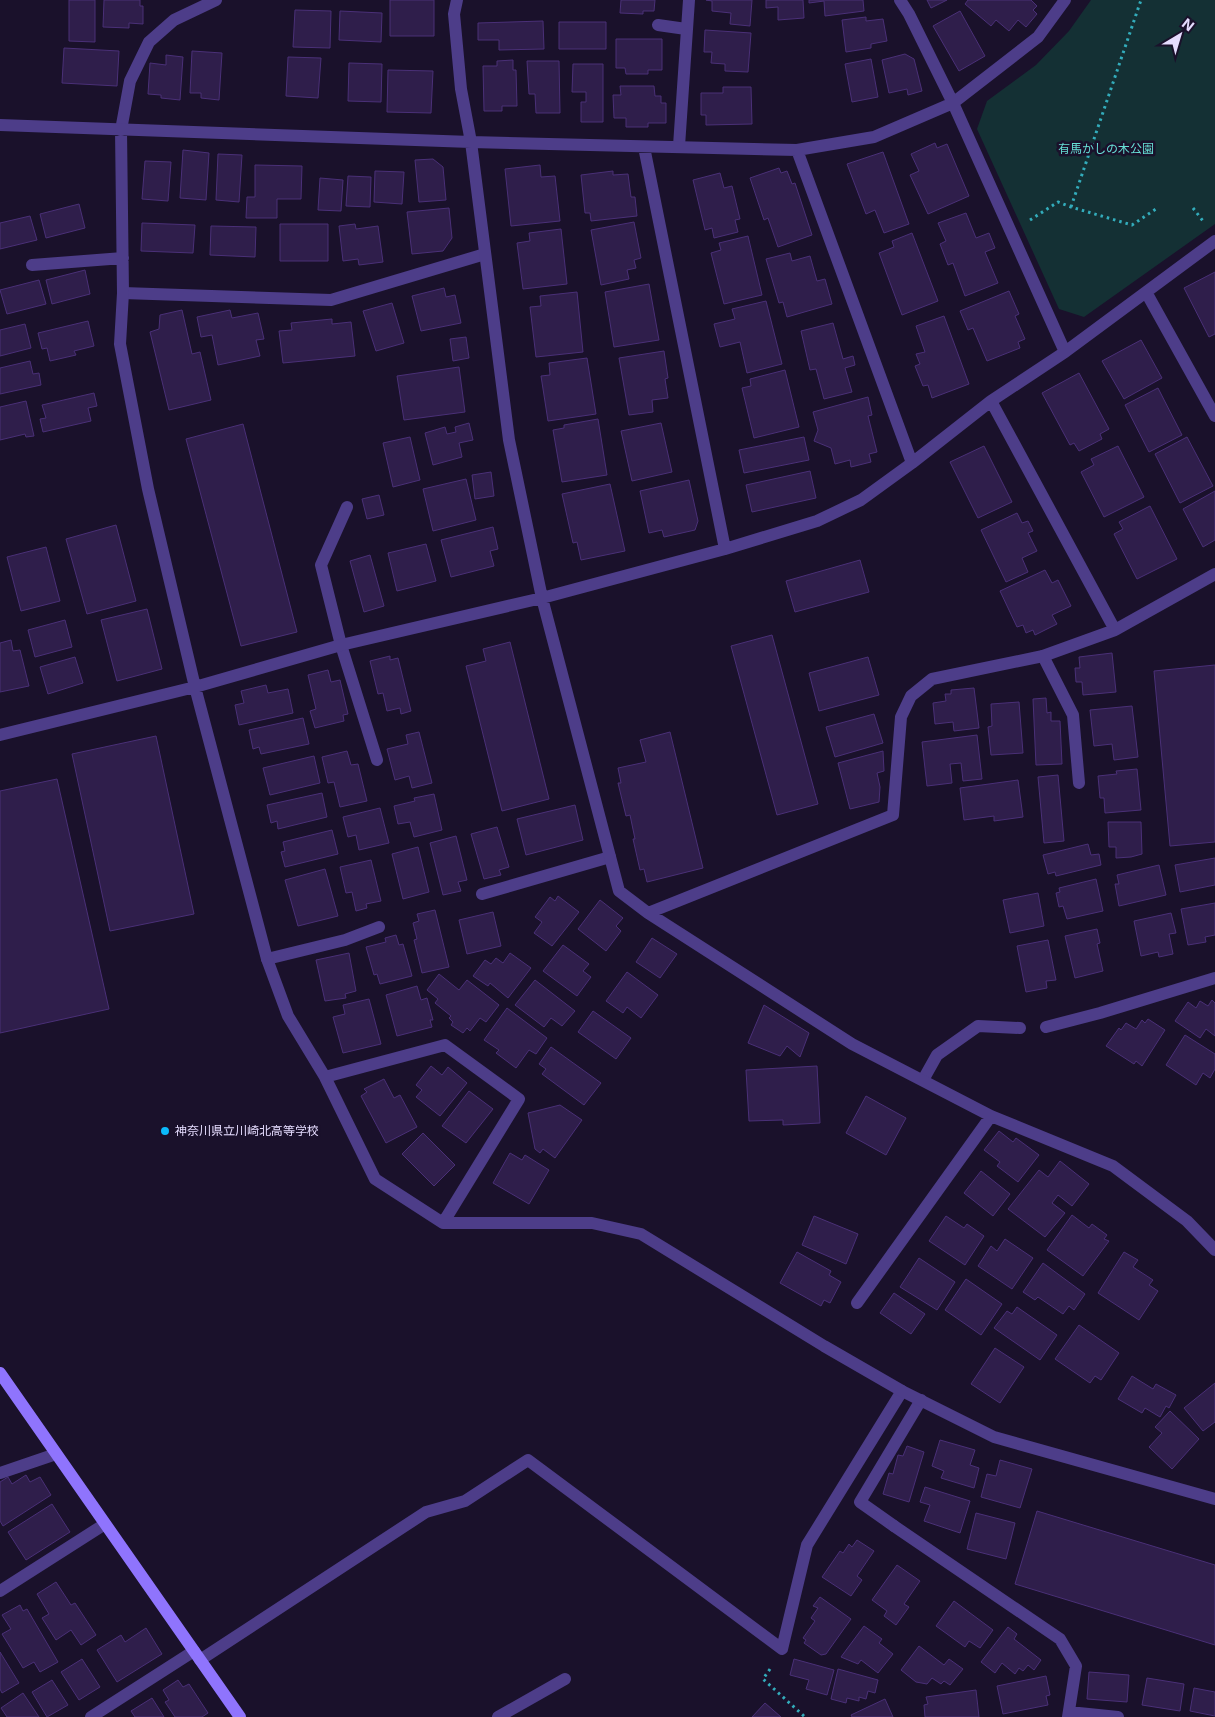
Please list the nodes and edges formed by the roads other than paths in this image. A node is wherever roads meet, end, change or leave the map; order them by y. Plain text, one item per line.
1 (216, 0) edge
2 (456, 0) edge
3 (689, 0) edge
4 (900, 0) edge
5 (1065, 0) edge
6 (658, 25) dead end
7 (686, 29) junction
8 (953, 103) junction
9 (0, 125) edge
10 (121, 130) junction
11 (471, 142) junction
12 (679, 146) junction
13 (644, 147) junction
14 (797, 150) junction
15 (1215, 241) edge
16 (485, 254) junction
17 (123, 258) junction
18 (32, 265) dead end
19 (1146, 292) junction
20 (123, 293) junction
21 (1065, 352) junction
22 (992, 401) junction
23 (1215, 416) edge
24 (912, 463) junction
25 (347, 507) dead end
26 (725, 548) junction
27 (1215, 574) edge
28 (542, 598) junction
29 (1115, 630) junction
30 (341, 645) junction
31 (1043, 656) junction
32 (195, 687) junction
33 (0, 735) edge
34 (377, 760) dead end
35 (1079, 783) dead end
36 (610, 857) junction
37 (482, 894) dead end
38 (648, 913) junction
39 (379, 927) dead end
40 (267, 959) junction
41 (1215, 978) edge
42 (1046, 1027) dead end
43 (1020, 1028) dead end
44 (325, 1077) junction
45 (923, 1080) junction
46 (991, 1116) junction
47 (444, 1223) junction
48 (1215, 1250) edge
49 (857, 1303) dead end
50 (0, 1373) edge
51 (902, 1391) junction
52 (921, 1400) junction
53 (56, 1454) junction
54 (0, 1473) edge
55 (1215, 1499) edge
56 (105, 1524) junction
57 (0, 1591) edge
58 (197, 1656) junction
59 (565, 1679) dead end
60 (1069, 1714) edge
61 (91, 1717) edge
62 (240, 1717) edge
63 (498, 1717) edge
64 (1118, 1717) edge

1 - 10 street
2 - 11 street
3 - 7 street
4 - 8 street
5 - 8 street
6 - 7 street
7 - 12 street
8 - 14 street
8 - 21 street
9 - 10 street
10 - 11 street
10 - 17 street
11 - 13 street
11 - 16 street
12 - 13 street
12 - 14 street
13 - 26 street
14 - 24 street
15 - 19 street
16 - 20 street
16 - 28 street
17 - 18 street
17 - 20 street
19 - 21 street
19 - 23 street
20 - 32 street
21 - 22 street
22 - 24 street
22 - 29 street
24 - 26 street
25 - 30 street
26 - 28 street
27 - 29 street
28 - 30 street
28 - 36 street
29 - 31 street
30 - 32 street
30 - 34 street
31 - 35 street
31 - 38 street
32 - 33 street
32 - 40 street
36 - 37 street
36 - 38 street
38 - 45 street
39 - 40 street
40 - 44 street
41 - 42 street
43 - 45 street
44 - 47 street
44 - 47 street
45 - 46 street
46 - 48 street
46 - 49 street
47 - 51 street
50 - 53 street
51 - 52 street
51 - 58 street
52 - 55 street
52 - 60 street
53 - 54 street
53 - 56 street
56 - 57 street
56 - 58 street
58 - 61 street
58 - 62 street
59 - 63 street
60 - 64 street

